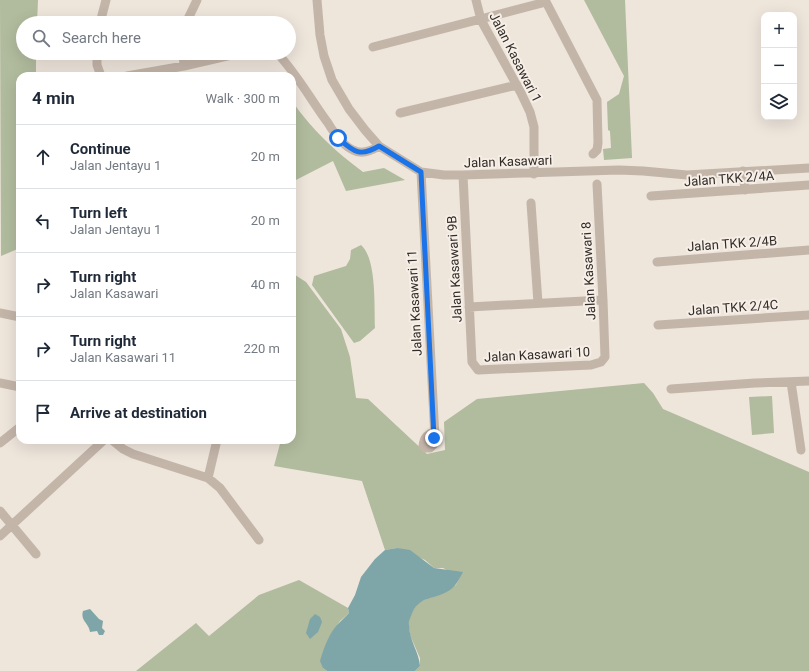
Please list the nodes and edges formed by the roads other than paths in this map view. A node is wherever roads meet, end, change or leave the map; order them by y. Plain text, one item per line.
1 (106, 0) edge
2 (196, 0) edge
3 (317, 0) edge
4 (476, 0) edge
5 (545, 1) edge
6 (102, 16) edge
7 (189, 16) edge
8 (481, 20) junction
9 (373, 47) dead end
10 (97, 60) edge
11 (184, 60) edge
12 (210, 60) edge
13 (284, 60) edge
14 (184, 66) junction
15 (100, 72) edge
16 (150, 72) edge
17 (293, 72) edge
18 (296, 76) edge
19 (517, 85) junction
20 (400, 113) dead end
21 (379, 146) junction
22 (593, 154) dead end
23 (809, 168) edge
24 (743, 171) junction
25 (421, 172) junction
26 (534, 174) junction
27 (463, 175) junction
28 (597, 184) dead end
29 (809, 185) edge
30 (745, 190) junction
31 (650, 196) dead end
32 (532, 203) dead end
33 (809, 250) edge
34 (657, 262) dead end
35 (604, 300) junction
36 (538, 303) junction
37 (469, 308) junction
38 (0, 313) edge
39 (809, 315) edge
40 (16, 316) edge
41 (658, 325) dead end
42 (605, 357) joint
43 (472, 362) joint
44 (809, 381) edge
45 (791, 382) junction
46 (0, 383) edge
47 (16, 386) edge
48 (671, 390) dead end
49 (16, 430) edge
50 (433, 432) dead end
51 (0, 443) edge
52 (100, 444) edge
53 (117, 444) edge
54 (216, 444) edge
55 (801, 450) dead end
56 (208, 478) junction
57 (0, 511) edge
58 (13, 525) junction
59 (0, 536) edge
60 (259, 540) dead end
61 (36, 554) dead end

1 - 6 street
2 - 7 street
3 - 21 street, Jalan Kasawari
4 - 8 street, Jalan Kasawari 1
5 - 8 street
5 - 22 street
8 - 9 street
8 - 19 street, Jalan Kasawari 1
10 - 15 street
11 - 14 street
12 - 14 street
13 - 17 street
14 - 16 street
18 - 21 street
19 - 20 street
19 - 26 street, Jalan Kasawari 1
21 - 25 street, Jalan Kasawari
23 - 24 street, Jalan Kasawari
24 - 26 street, Jalan Kasawari
24 - 30 street
25 - 27 street, Jalan Kasawari
25 - 50 street, Jalan Kasawari 11
26 - 27 street, Jalan Kasawari
27 - 37 street, Jalan Kasawari 9B
28 - 35 street, Jalan Kasawari 8
29 - 30 street, Jalan TKK 2/4A
30 - 31 street, Jalan TKK 2/4A
32 - 36 street
33 - 34 street, Jalan TKK 2/4B
35 - 36 street
35 - 42 street, Jalan Kasawari 8
36 - 37 street
37 - 43 street, Jalan Kasawari 9B
38 - 40 street
39 - 41 street, Jalan TKK 2/4C
42 - 43 street, Jalan Kasawari 10
44 - 45 street
45 - 48 street
45 - 55 street
46 - 47 street
49 - 51 street
52 - 58 street
53 - 56 street
54 - 56 street
56 - 60 street
57 - 58 street
58 - 59 street
58 - 61 street

